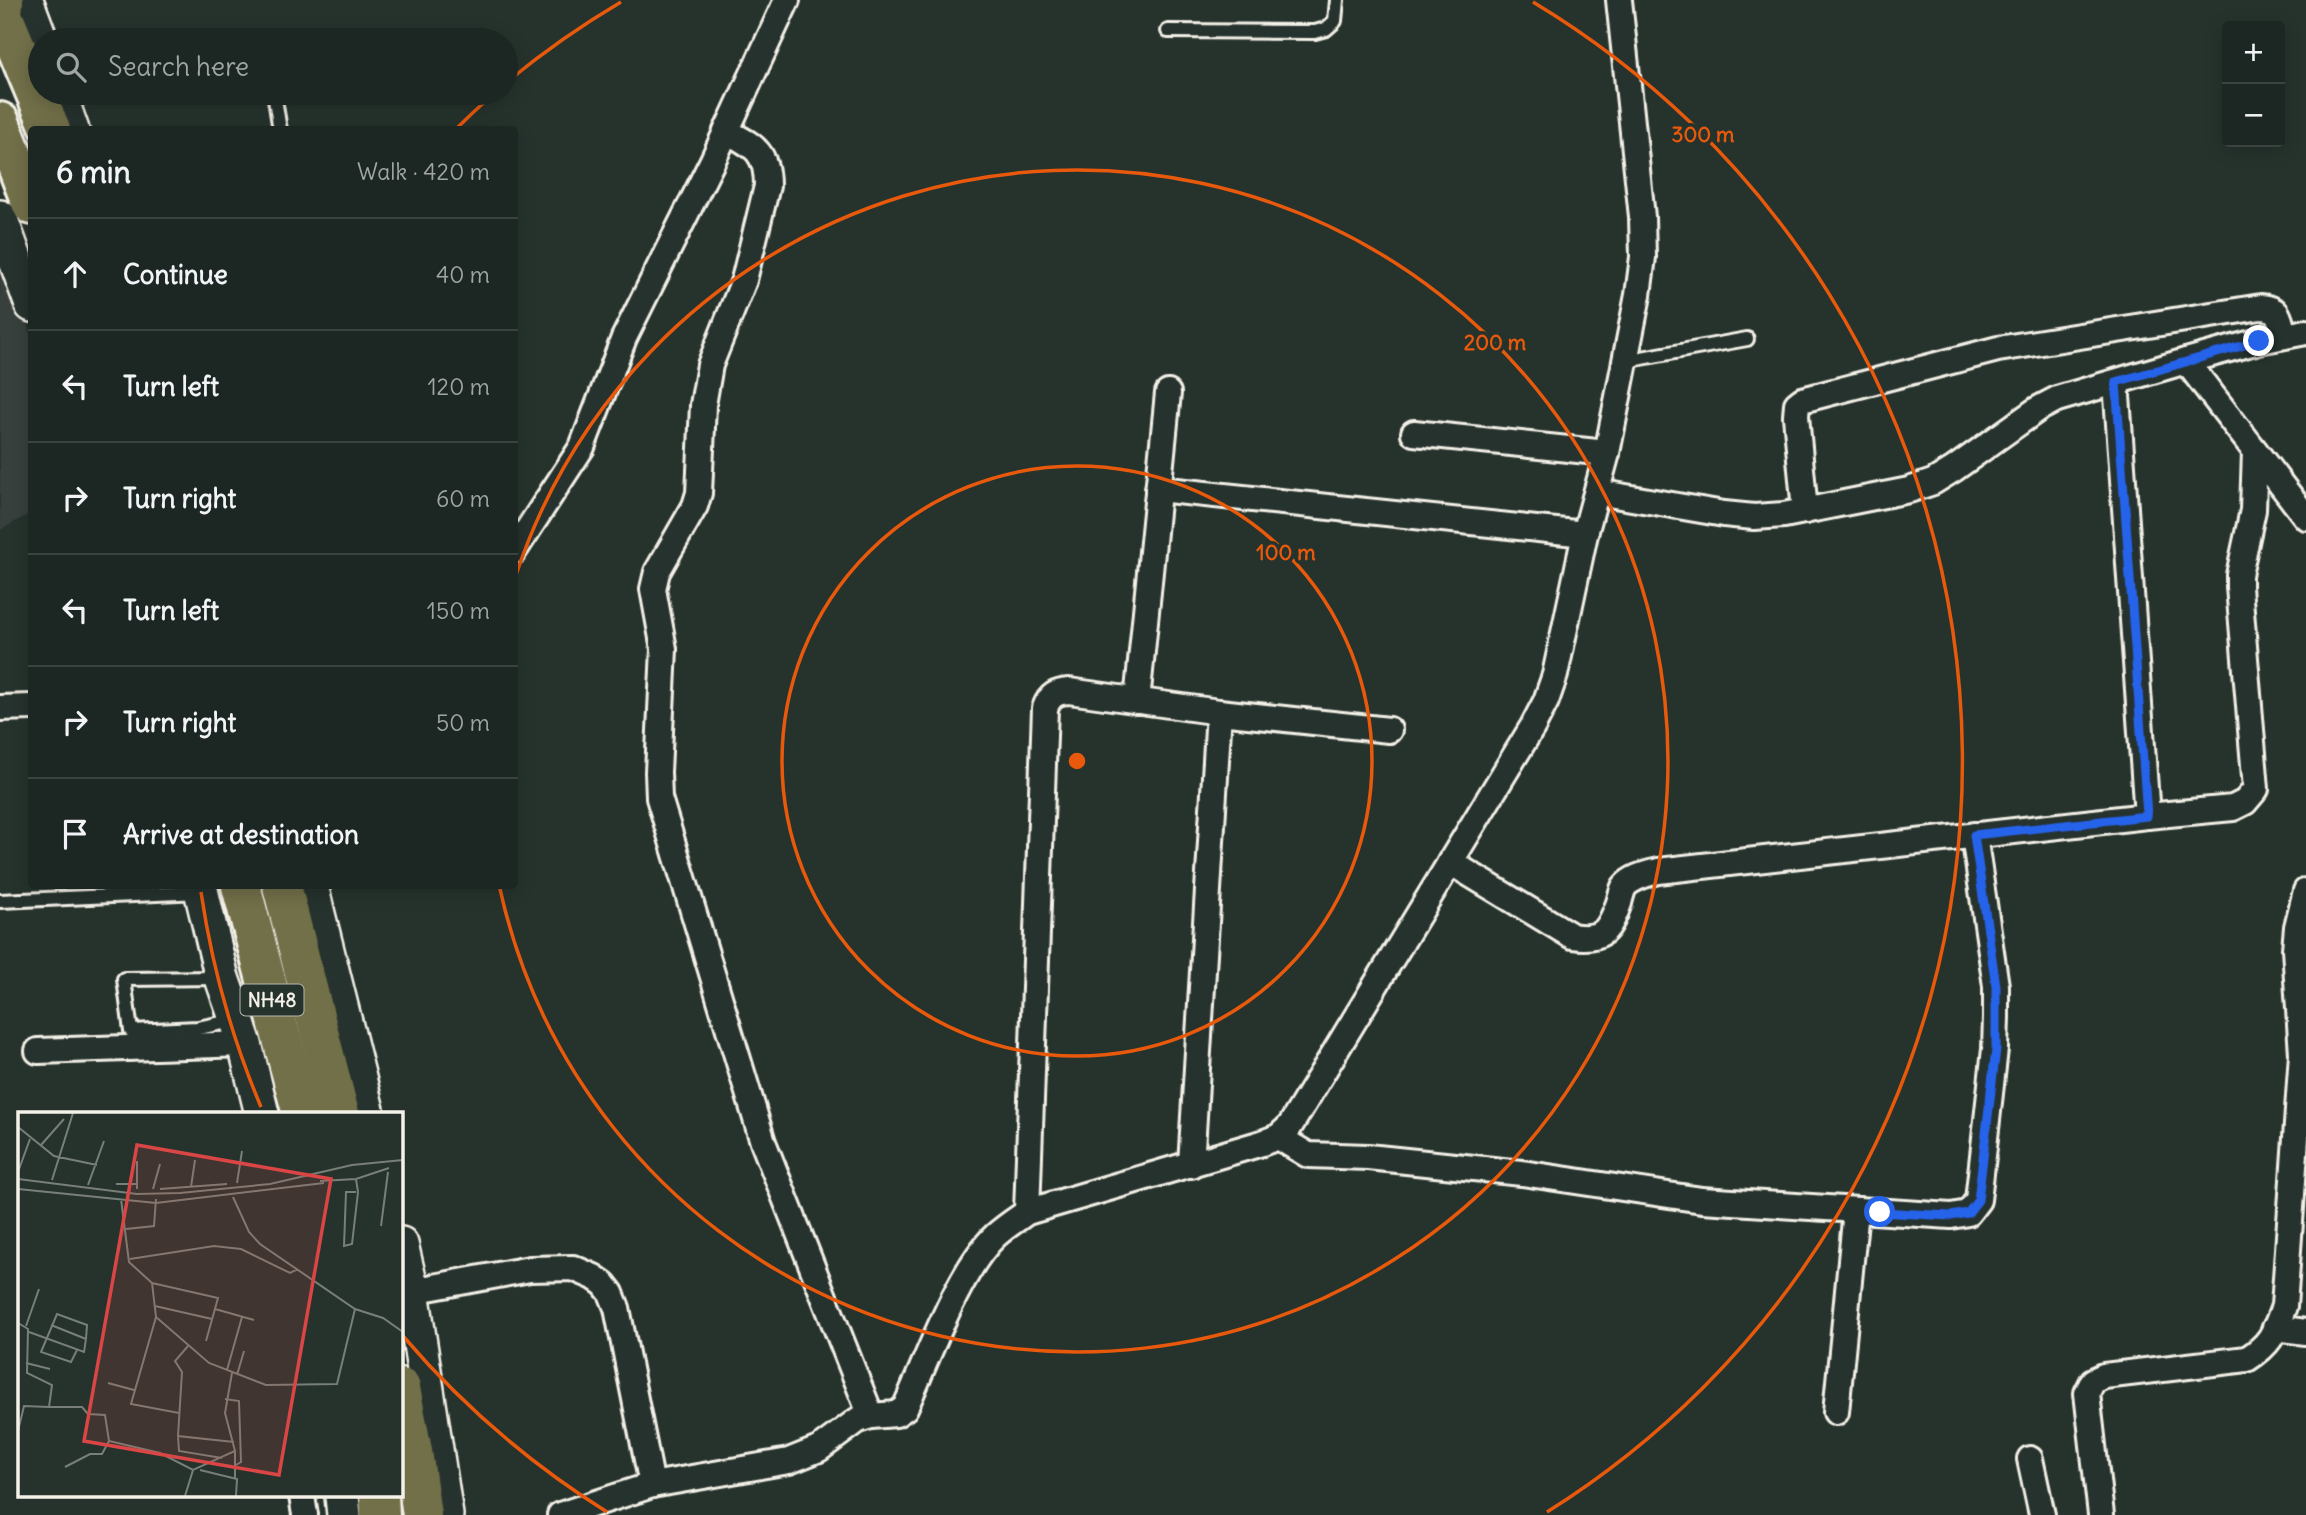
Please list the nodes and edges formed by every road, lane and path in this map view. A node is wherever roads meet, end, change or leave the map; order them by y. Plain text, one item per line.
1 (4, 0) edge
2 (26, 0) edge
3 (787, 0) edge
4 (1338, 0) edge
5 (1619, 0) edge
6 (36, 28) edge
7 (1168, 30) dead end
8 (28, 57) edge
9 (79, 105) edge
10 (276, 105) edge
11 (61, 113) edge
12 (0, 122) edge
13 (279, 126) edge
14 (726, 131) junction
15 (28, 195) edge
16 (0, 217) edge
17 (28, 294) edge
18 (2295, 334) edge
19 (1747, 339) dead end
20 (2186, 361) junction
21 (1625, 362) junction
22 (2116, 382) junction
23 (1168, 393) dead end
24 (1414, 433) dead end
25 (2255, 451) junction
26 (1607, 453) junction
27 (1158, 489) junction
28 (1597, 492) junction
29 (1805, 511) junction
30 (2306, 517) edge
31 (1586, 534) junction
32 (518, 545) edge
33 (1137, 701) junction
34 (28, 707) edge
35 (0, 708) edge
36 (1219, 712) junction
37 (1389, 730) dead end
38 (2147, 816) junction
39 (1974, 835) junction
40 (1450, 862) junction
41 (200, 889) edge
42 (243, 889) edge
43 (283, 889) edge
44 (313, 889) edge
45 (2306, 891) edge
46 (0, 901) edge
47 (222, 978) junction
48 (241, 1032) junction
49 (38, 1051) dead end
50 (261, 1112) edge
51 (301, 1112) edge
52 (340, 1112) edge
53 (368, 1112) edge
54 (1278, 1137) junction
55 (1191, 1164) junction
56 (1856, 1210) junction
57 (1027, 1212) junction
58 (402, 1252) edge
59 (407, 1292) edge
60 (2275, 1328) junction
61 (2306, 1332) edge
62 (402, 1393) edge
63 (1836, 1412) dead end
64 (871, 1416) junction
65 (2030, 1459) dead end
66 (652, 1485) junction
67 (422, 1515) edge
68 (446, 1515) edge
69 (560, 1515) edge
70 (2042, 1515) edge
71 (2101, 1515) edge

1 - 8 highway
2 - 6 street
3 - 14 street
4 - 7 lane
5 - 21 street
9 - 11 lane
10 - 13 lane
12 - 15 highway
14 - 32 street
14 - 64 street
16 - 17 street
18 - 20 street
18 - 29 street
19 - 21 lane
20 - 22 street
20 - 25 street
21 - 26 street
22 - 29 street
22 - 38 street
23 - 27 street
24 - 26 street
25 - 30 street
25 - 38 street
26 - 28 street
27 - 31 street
27 - 33 street
28 - 29 street
28 - 31 street
31 - 40 street
33 - 36 street
33 - 57 street
34 - 35 street
36 - 37 street
36 - 55 street
38 - 39 street
39 - 40 street
39 - 56 street
40 - 54 street
41 - 46 lane
41 - 47 street
42 - 51 highway, NH48
43 - 52 highway, NH48
44 - 53 street
45 - 60 street
47 - 48 street
47 - 48 lane
48 - 49 street
48 - 50 street
54 - 55 street
54 - 56 street
55 - 57 street
56 - 63 street
57 - 64 street
58 - 59 street
59 - 66 street
59 - 68 street
60 - 61 street
60 - 71 street
62 - 67 highway
64 - 66 street
65 - 70 street
66 - 69 street

